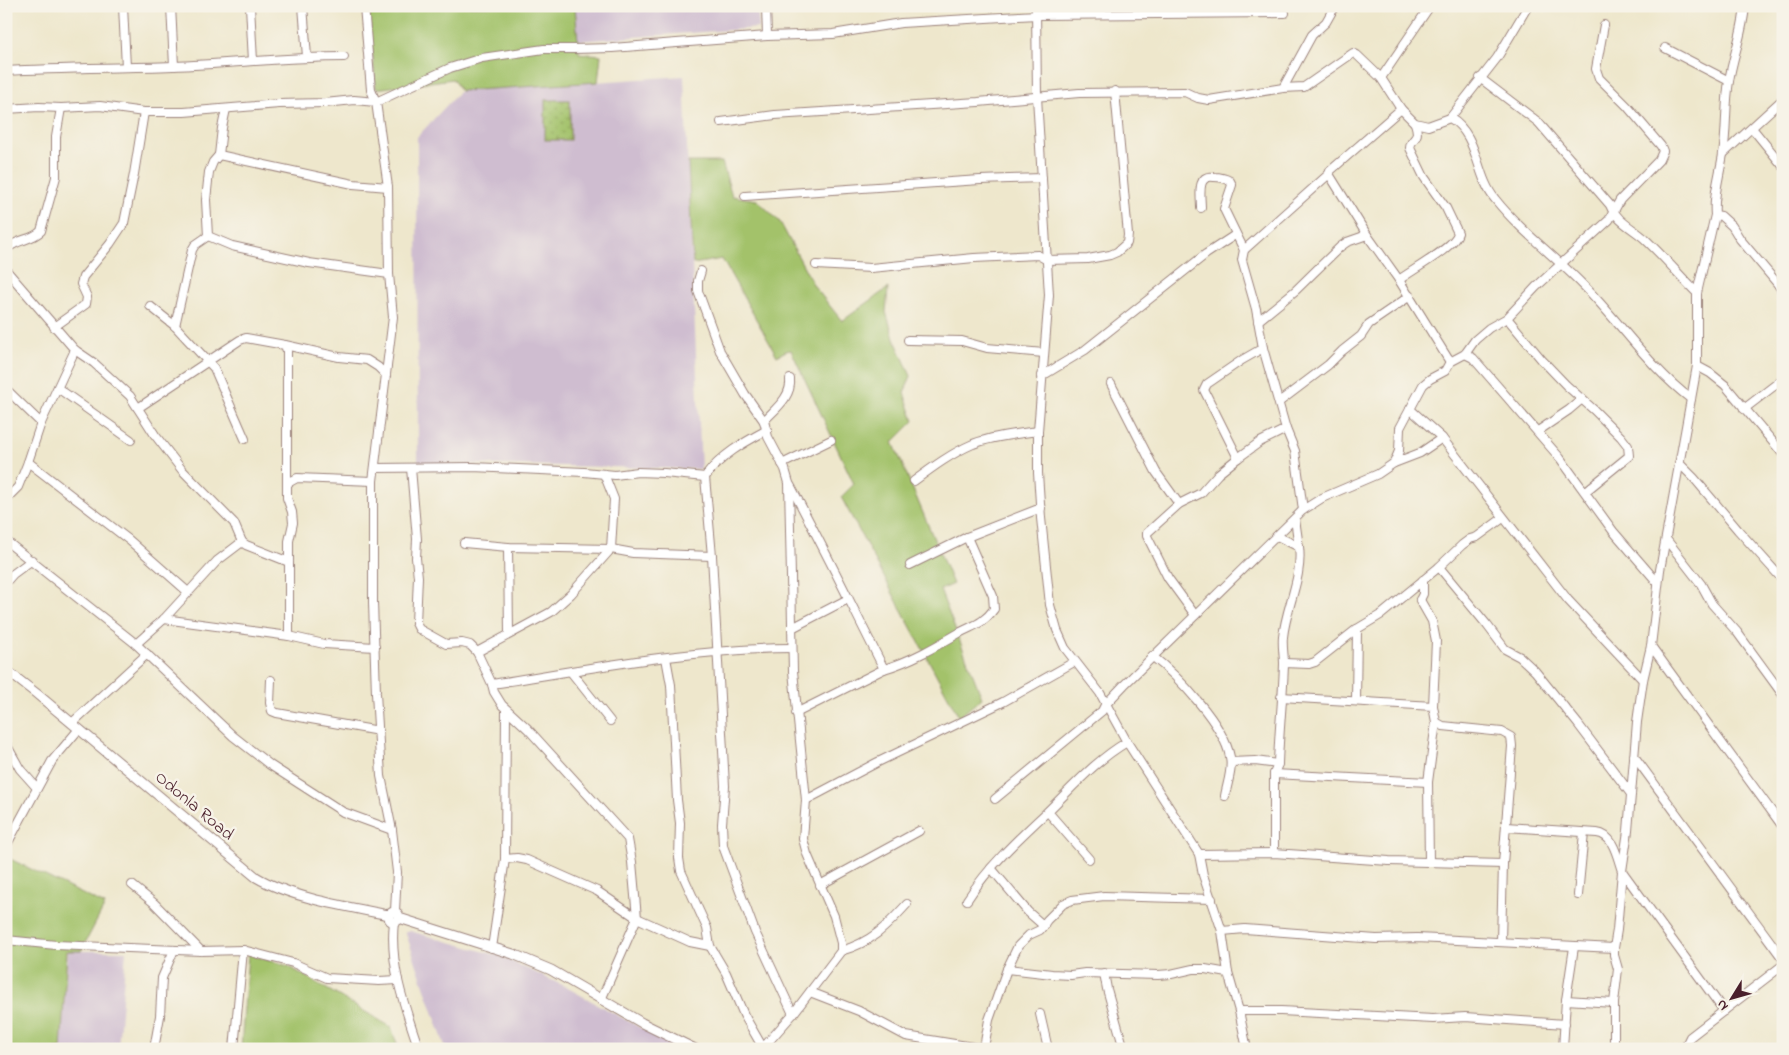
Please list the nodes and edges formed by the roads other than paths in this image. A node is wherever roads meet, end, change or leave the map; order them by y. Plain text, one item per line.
1 (123, 6) edge
2 (171, 6) edge
3 (250, 6) edge
4 (304, 6) edge
5 (364, 6) edge
6 (766, 6) edge
7 (1036, 6) edge
8 (1193, 6) edge
9 (1335, 6) edge
10 (1430, 6) edge
11 (1528, 6) edge
12 (1745, 6) edge
13 (1187, 13) junction
14 (1285, 13) dead end
15 (1037, 15) junction
16 (1604, 25) dead end
17 (767, 36) junction
18 (1665, 48) dead end
19 (307, 57) junction
20 (344, 57) dead end
21 (253, 61) junction
22 (174, 66) junction
23 (126, 67) junction
24 (6, 71) edge
25 (1381, 78) junction
26 (1480, 78) junction
27 (1729, 81) junction
28 (1283, 88) junction
29 (1115, 91) junction
30 (1037, 97) junction
31 (1783, 99) edge
32 (376, 102) junction
33 (61, 108) junction
34 (6, 109) edge
35 (226, 109) junction
36 (1402, 109) junction
37 (144, 112) junction
38 (1450, 118) junction
39 (721, 122) dead end
40 (1415, 124) junction
41 (1752, 128) junction
42 (1723, 154) junction
43 (219, 155) junction
44 (1783, 166) edge
45 (1329, 174) junction
46 (1042, 178) junction
47 (388, 187) junction
48 (745, 196) dead end
49 (1201, 208) dead end
50 (1613, 213) junction
51 (1715, 215) junction
52 (1235, 234) junction
53 (208, 236) junction
54 (1367, 236) junction
55 (18, 240) junction
56 (6, 242) edge
57 (6, 250) edge
58 (1244, 250) junction
59 (1047, 260) junction
60 (1561, 264) junction
61 (816, 265) dead end
62 (6, 270) edge
63 (701, 271) dead end
64 (389, 274) junction
65 (1399, 280) junction
66 (1783, 292) edge
67 (1697, 293) junction
68 (1410, 296) junction
69 (150, 306) dead end
70 (1256, 309) junction
71 (1272, 309) junction
72 (1507, 318) junction
73 (1258, 321) junction
74 (175, 326) junction
75 (54, 327) junction
76 (908, 340) dead end
77 (285, 345) junction
78 (1470, 347) junction
79 (1263, 348) junction
80 (75, 350) junction
81 (1044, 353) junction
82 (1465, 354) junction
83 (1473, 358) junction
84 (208, 360) junction
85 (1450, 362) junction
86 (1697, 366) junction
87 (386, 374) junction
88 (1042, 376) junction
89 (790, 379) dead end
90 (1783, 379) edge
91 (1111, 384) dead end
92 (1694, 386) junction
93 (6, 389) edge
94 (59, 389) junction
95 (1680, 391) junction
96 (1582, 399) junction
97 (1691, 399) junction
98 (1279, 402) junction
99 (138, 408) junction
100 (1744, 408) junction
101 (1410, 409) junction
102 (764, 421) junction
103 (41, 424) junction
104 (1286, 429) junction
105 (766, 430) junction
106 (1038, 431) junction
107 (1538, 431) junction
108 (1442, 438) junction
109 (245, 439) dead end
110 (131, 440) dead end
111 (831, 440) dead end
112 (1783, 454) edge
113 (1238, 458) junction
114 (28, 462) junction
115 (1394, 463) junction
116 (782, 464) junction
117 (1679, 464) junction
118 (375, 468) junction
119 (411, 468) junction
120 (288, 471) junction
121 (604, 474) junction
122 (705, 477) junction
123 (297, 478) junction
124 (374, 481) junction
125 (914, 481) dead end
126 (288, 483) junction
127 (789, 483) junction
128 (1586, 491) junction
129 (6, 499) edge
130 (1179, 504) junction
131 (1041, 508) junction
132 (1303, 510) junction
133 (1503, 518) junction
134 (1295, 519) junction
135 (1277, 536) junction
136 (968, 537) junction
137 (1666, 539) junction
138 (6, 541) edge
139 (242, 542) junction
140 (464, 543) dead end
141 (1299, 546) junction
142 (508, 547) junction
143 (611, 549) junction
144 (1664, 549) junction
145 (1673, 549) junction
146 (712, 556) junction
147 (32, 560) junction
148 (289, 562) junction
149 (910, 565) dead end
150 (1439, 567) junction
151 (1660, 570) junction
152 (1650, 573) junction
153 (1424, 580) junction
154 (1783, 580) edge
155 (6, 582) edge
156 (1658, 583) junction
157 (188, 592) junction
158 (848, 599) junction
159 (1401, 599) junction
160 (1420, 600) junction
161 (1195, 615) junction
162 (164, 619) junction
163 (792, 628) junction
164 (1357, 629) junction
165 (509, 634) junction
166 (289, 636) junction
167 (1345, 638) junction
168 (1356, 643) junction
169 (136, 644) junction
170 (1651, 646) junction
171 (375, 647) junction
172 (792, 648) junction
173 (477, 652) junction
174 (717, 652) junction
175 (147, 654) junction
176 (1152, 656) junction
177 (666, 658) junction
178 (1074, 662) junction
179 (1284, 663) junction
180 (884, 669) junction
181 (6, 670) edge
182 (572, 672) junction
183 (271, 680) dead end
184 (1643, 680) junction
185 (492, 684) junction
186 (1783, 694) edge
187 (1281, 697) junction
188 (1356, 701) junction
189 (1105, 705) junction
190 (1433, 706) junction
191 (506, 710) junction
192 (796, 713) junction
193 (610, 721) dead end
194 (72, 723) junction
195 (1439, 724) junction
196 (79, 729) junction
197 (379, 731) junction
198 (1127, 742) junction
199 (6, 744) edge
200 (1634, 756) junction
201 (1231, 762) junction
202 (1278, 764) junction
203 (1641, 765) junction
204 (1633, 768) junction
205 (1274, 774) junction
206 (1428, 782) junction
207 (37, 788) junction
208 (1631, 794) junction
209 (1225, 796) dead end
210 (995, 799) dead end
211 (806, 800) junction
212 (1048, 812) junction
213 (1506, 826) junction
214 (1783, 827) edge
215 (392, 830) junction
216 (919, 831) dead end
217 (1584, 833) junction
218 (6, 846) edge
219 (1274, 853) junction
220 (1199, 854) junction
221 (505, 859) junction
222 (1090, 859) dead end
223 (1429, 862) junction
224 (1503, 864) junction
225 (990, 868) junction
226 (1622, 872) junction
227 (132, 885) dead end
228 (820, 885) junction
229 (1635, 891) junction
230 (1578, 894) dead end
231 (1619, 897) junction
232 (1212, 899) junction
233 (967, 900) dead end
234 (907, 904) dead end
235 (394, 917) junction
236 (637, 918) junction
237 (1044, 926) junction
238 (1222, 931) junction
239 (6, 940) edge
240 (1501, 941) junction
241 (710, 946) junction
242 (1574, 947) junction
243 (492, 948) junction
244 (1614, 948) junction
245 (174, 950) junction
246 (243, 950) junction
247 (201, 951) junction
248 (841, 951) junction
249 (1783, 959) edge
250 (1783, 965) edge
251 (1006, 968) junction
252 (1104, 973) junction
253 (1228, 973) junction
254 (398, 980) junction
255 (810, 992) junction
256 (601, 1000) junction
257 (1566, 1000) junction
258 (1614, 1003) junction
259 (1239, 1011) junction
260 (1724, 1011) junction
261 (793, 1014) junction
262 (1040, 1014) dead end
263 (1565, 1024) junction
264 (762, 1048) edge
265 (979, 1048) edge
266 (154, 1049) edge
267 (234, 1049) edge
268 (419, 1049) edge
269 (695, 1049) edge
270 (1048, 1049) edge
271 (1124, 1049) edge
272 (1246, 1049) edge
273 (1563, 1049) edge
274 (1614, 1049) edge
275 (1688, 1049) edge

1 - 23 street
2 - 22 street
3 - 21 street
4 - 19 street
5 - 32 street
6 - 17 street
7 - 15 street
8 - 13 street
9 - 28 street
10 - 25 street
11 - 26 street
12 - 27 street
13 - 14 street
13 - 15 street
15 - 17 street
15 - 30 street
16 - 50 street
17 - 32 street
18 - 27 street
19 - 20 street
19 - 21 street
21 - 22 street
22 - 23 street
23 - 24 street
25 - 28 street
25 - 36 street
26 - 38 street
26 - 50 street
27 - 42 street
28 - 29 street
29 - 30 street
29 - 59 street
30 - 39 street
30 - 46 street
31 - 41 street
32 - 35 street
32 - 47 street
33 - 34 street
33 - 37 street
33 - 55 street
35 - 37 street
35 - 43 street
36 - 40 street
36 - 45 street
37 - 75 street
38 - 40 street
38 - 60 street
40 - 65 street
41 - 42 street
41 - 44 street
42 - 51 street
43 - 47 street
43 - 53 street
45 - 54 street
45 - 58 street
46 - 48 street
46 - 59 street
47 - 64 street
49 - 52 street
50 - 60 street
50 - 67 street
51 - 66 street
51 - 67 street
52 - 58 street
52 - 88 street
53 - 64 street
53 - 74 street
54 - 65 street
54 - 71 street
55 - 56 street
55 - 57 street
58 - 70 street
59 - 61 street
59 - 81 street
60 - 72 street
60 - 95 street
62 - 75 street
63 - 102 street
64 - 87 street
65 - 68 street
67 - 86 street
68 - 85 street
68 - 98 street
69 - 74 street
70 - 71 street
70 - 73 street
71 - 73 street
72 - 78 street
72 - 96 street
73 - 79 street
74 - 84 street
75 - 80 street
76 - 81 street
77 - 84 street
77 - 87 street
77 - 120 street
78 - 82 street
78 - 83 street
79 - 98 street
79 - 113 street
80 - 94 street
80 - 99 street
81 - 88 street
82 - 83 street
82 - 85 street
83 - 107 street
84 - 99 street
84 - 109 street
85 - 101 street
86 - 92 street
86 - 100 street
87 - 118 street
88 - 106 street
89 - 102 street
90 - 100 street
91 - 130 street
92 - 95 street
92 - 97 street
93 - 103 street
94 - 103 street
94 - 110 street
95 - 97 street
96 - 107 street
96 - 128 street
97 - 117 street
98 - 104 street
99 - 139 street
100 - 112 street
101 - 108 street
101 - 115 street
102 - 105 street
103 - 114 street
104 - 113 street
104 - 132 street
105 - 116 street
105 - 122 street
106 - 125 street
106 - 131 street
107 - 128 street
108 - 115 street
108 - 133 street
111 - 116 street
113 - 130 street
114 - 129 street
114 - 157 street
115 - 132 street
116 - 127 street
117 - 137 street
117 - 154 street
118 - 119 street
118 - 124 street
119 - 121 street
119 - 173 street
120 - 123 street
120 - 126 street
121 - 122 street
121 - 143 street
122 - 146 street
123 - 124 street
123 - 126 street
124 - 171 street
126 - 148 street
127 - 158 street
127 - 163 street
128 - 152 street
130 - 161 street
131 - 136 street
131 - 178 street
132 - 134 street
133 - 150 street
133 - 184 street
134 - 135 street
134 - 141 street
135 - 141 street
135 - 161 street
136 - 149 street
136 - 180 street
137 - 144 street
137 - 145 street
138 - 147 street
139 - 148 street
139 - 157 street
140 - 142 street
141 - 179 street
142 - 143 street
142 - 165 street
143 - 146 street
143 - 165 street
144 - 145 street
144 - 151 street
145 - 186 street
146 - 174 street
147 - 155 street
147 - 169 street
148 - 166 street
150 - 153 street
150 - 208 street
151 - 152 street
151 - 156 street
152 - 156 street
153 - 159 street
153 - 160 street
156 - 170 street
157 - 162 street
158 - 163 street
158 - 180 street
159 - 160 street
159 - 164 street
160 - 190 street
161 - 176 street
162 - 166 street
162 - 169 street
163 - 172 street
164 - 167 street
164 - 168 street
165 - 173 street
166 - 171 street
167 - 168 street
167 - 179 street
168 - 188 street
169 - 175 street
170 - 184 street
170 - 214 street
171 - 197 street
172 - 174 street
172 - 192 street
173 - 185 street
174 - 177 street
174 - 261 street
175 - 194 street
175 - 215 street
176 - 189 street
176 - 201 street
177 - 182 street
177 - 241 street
178 - 189 street
178 - 211 street
179 - 187 street
180 - 192 street
181 - 194 street, Odonla Road
182 - 185 street
182 - 193 street
183 - 197 street
184 - 200 street
185 - 191 street
187 - 188 street
187 - 202 street
188 - 190 street
189 - 198 street
189 - 210 street
190 - 195 street
191 - 221 street
191 - 236 street
192 - 211 street
194 - 196 street, Odonla Road
195 - 206 street
195 - 213 street
196 - 207 street
196 - 235 street, Odonla Road
197 - 215 street
198 - 212 street
198 - 220 street
199 - 207 street
200 - 203 street
200 - 204 street
201 - 202 street
201 - 209 street
202 - 205 street
203 - 204 street
203 - 249 street
204 - 208 street
205 - 206 street
205 - 219 street
206 - 223 street
207 - 218 street
208 - 226 street
211 - 228 street
212 - 222 street
212 - 225 street
213 - 217 street
213 - 224 street
215 - 235 street
216 - 228 street
217 - 226 street
217 - 230 street
219 - 220 street
219 - 223 street
220 - 232 street
221 - 236 street
221 - 243 street
223 - 224 street
224 - 240 street
225 - 233 street
225 - 237 street
226 - 229 street
226 - 231 street
227 - 247 street
228 - 248 street
229 - 231 street
229 - 260 street
231 - 244 street
232 - 237 street
232 - 238 street
234 - 248 street
235 - 243 street, Odonla Road
235 - 254 street
236 - 241 street
236 - 256 street
237 - 251 street
238 - 240 street
238 - 253 street
239 - 245 street
240 - 242 street
241 - 264 street
242 - 244 street
242 - 257 street
243 - 256 street, Odonla Road
244 - 258 street
245 - 247 street
245 - 266 street
246 - 247 street
246 - 254 street
246 - 267 street
248 - 255 street
250 - 260 street
251 - 252 street
251 - 265 street
252 - 253 street
252 - 271 street
253 - 259 street
254 - 268 street
255 - 261 street
255 - 265 street
256 - 269 street, Odonla Road
257 - 258 street
257 - 263 street
258 - 274 street
259 - 263 street
259 - 272 street
260 - 275 street
261 - 264 street
262 - 270 street
263 - 273 street

